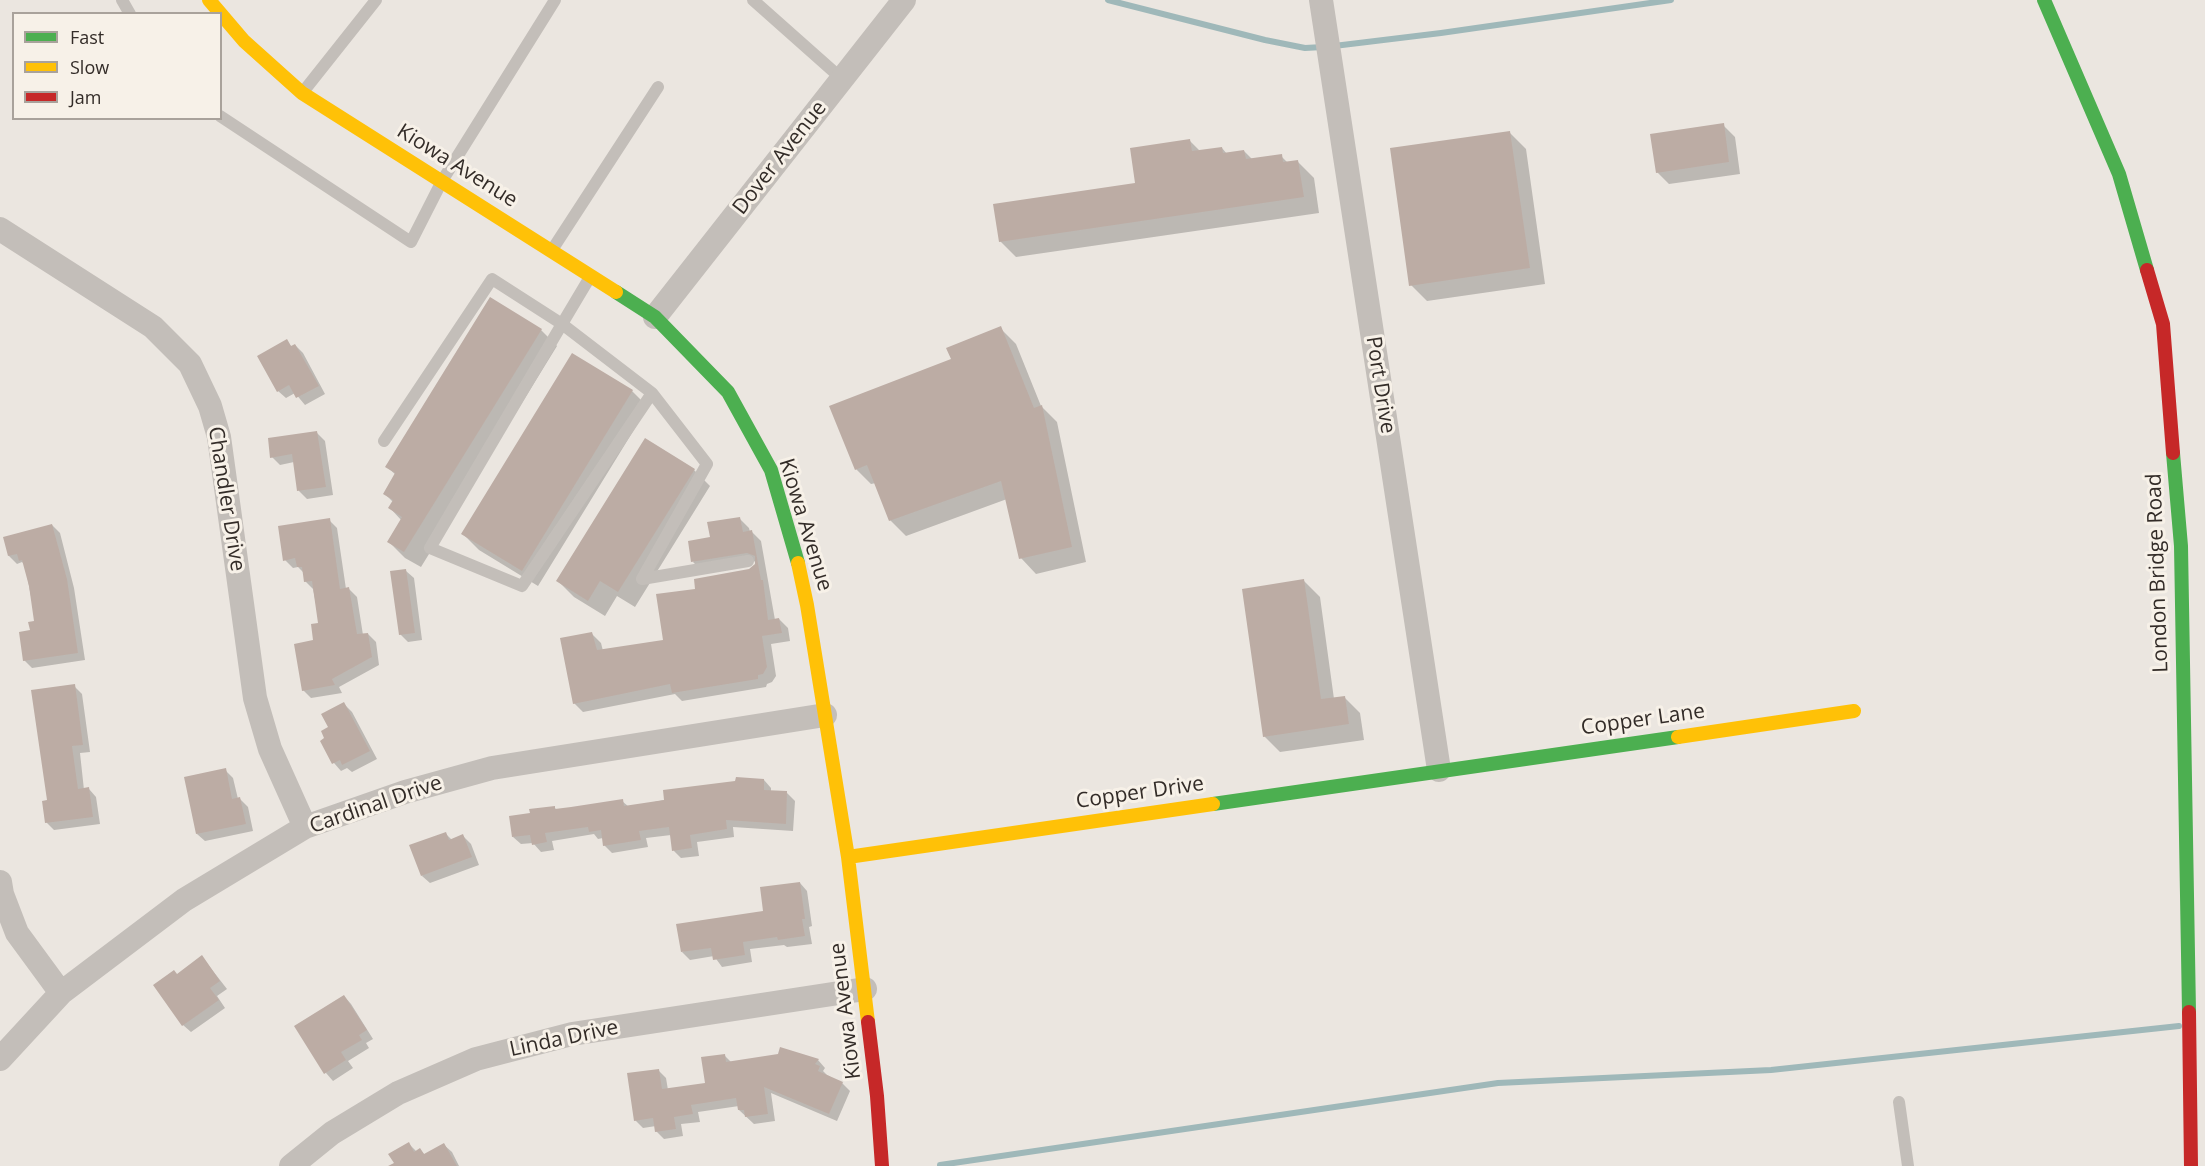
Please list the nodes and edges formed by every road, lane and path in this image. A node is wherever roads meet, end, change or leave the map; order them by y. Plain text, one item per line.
1 (376, 0) edge
2 (555, 0) edge
3 (753, 0) edge
4 (904, 0) edge
5 (1321, 0) edge
6 (2044, 0) edge
7 (215, 2) edge
8 (842, 79) junction
9 (658, 87) dead end
10 (302, 93) junction
11 (222, 117) edge
12 (442, 181) junction
13 (0, 229) edge
14 (551, 251) junction
15 (591, 276) junction
16 (655, 317) junction
17 (562, 324) junction
18 (652, 393) junction
19 (384, 441) dead end
20 (748, 561) dead end
21 (1854, 711) dead end
22 (825, 715) junction
23 (1439, 770) junction
24 (305, 827) junction
25 (848, 857) junction
26 (0, 882) edge
27 (865, 989) junction
28 (61, 993) junction
29 (0, 1059) edge
30 (1899, 1102) dead end
31 (291, 1166) edge
32 (882, 1166) edge
33 (1908, 1166) edge
34 (2191, 1166) edge

1 - 10 lane
2 - 12 lane
3 - 8 lane
4 - 8 street, Dover Avenue
5 - 23 street, Port Drive
6 - 34 street, London Bridge Road
7 - 10 street, Kiowa Avenue
8 - 16 street, Dover Avenue
9 - 14 lane
10 - 12 street, Kiowa Avenue
11 - 12 lane
12 - 14 street, Kiowa Avenue
13 - 24 street, Chandler Drive
14 - 15 street, Kiowa Avenue
15 - 16 street, Kiowa Avenue
15 - 17 lane
16 - 22 street, Kiowa Avenue
17 - 18 lane
17 - 18 lane
17 - 19 lane
18 - 20 lane
21 - 23 street, Copper Lane
22 - 24 street, Cardinal Drive
22 - 25 street, Kiowa Avenue
23 - 25 street, Copper Drive
24 - 28 street, Cardinal Drive
25 - 27 street, Kiowa Avenue
26 - 28 street
27 - 31 street, Linda Drive
27 - 32 street, Kiowa Avenue
28 - 29 street, Cardinal Drive
30 - 33 lane

